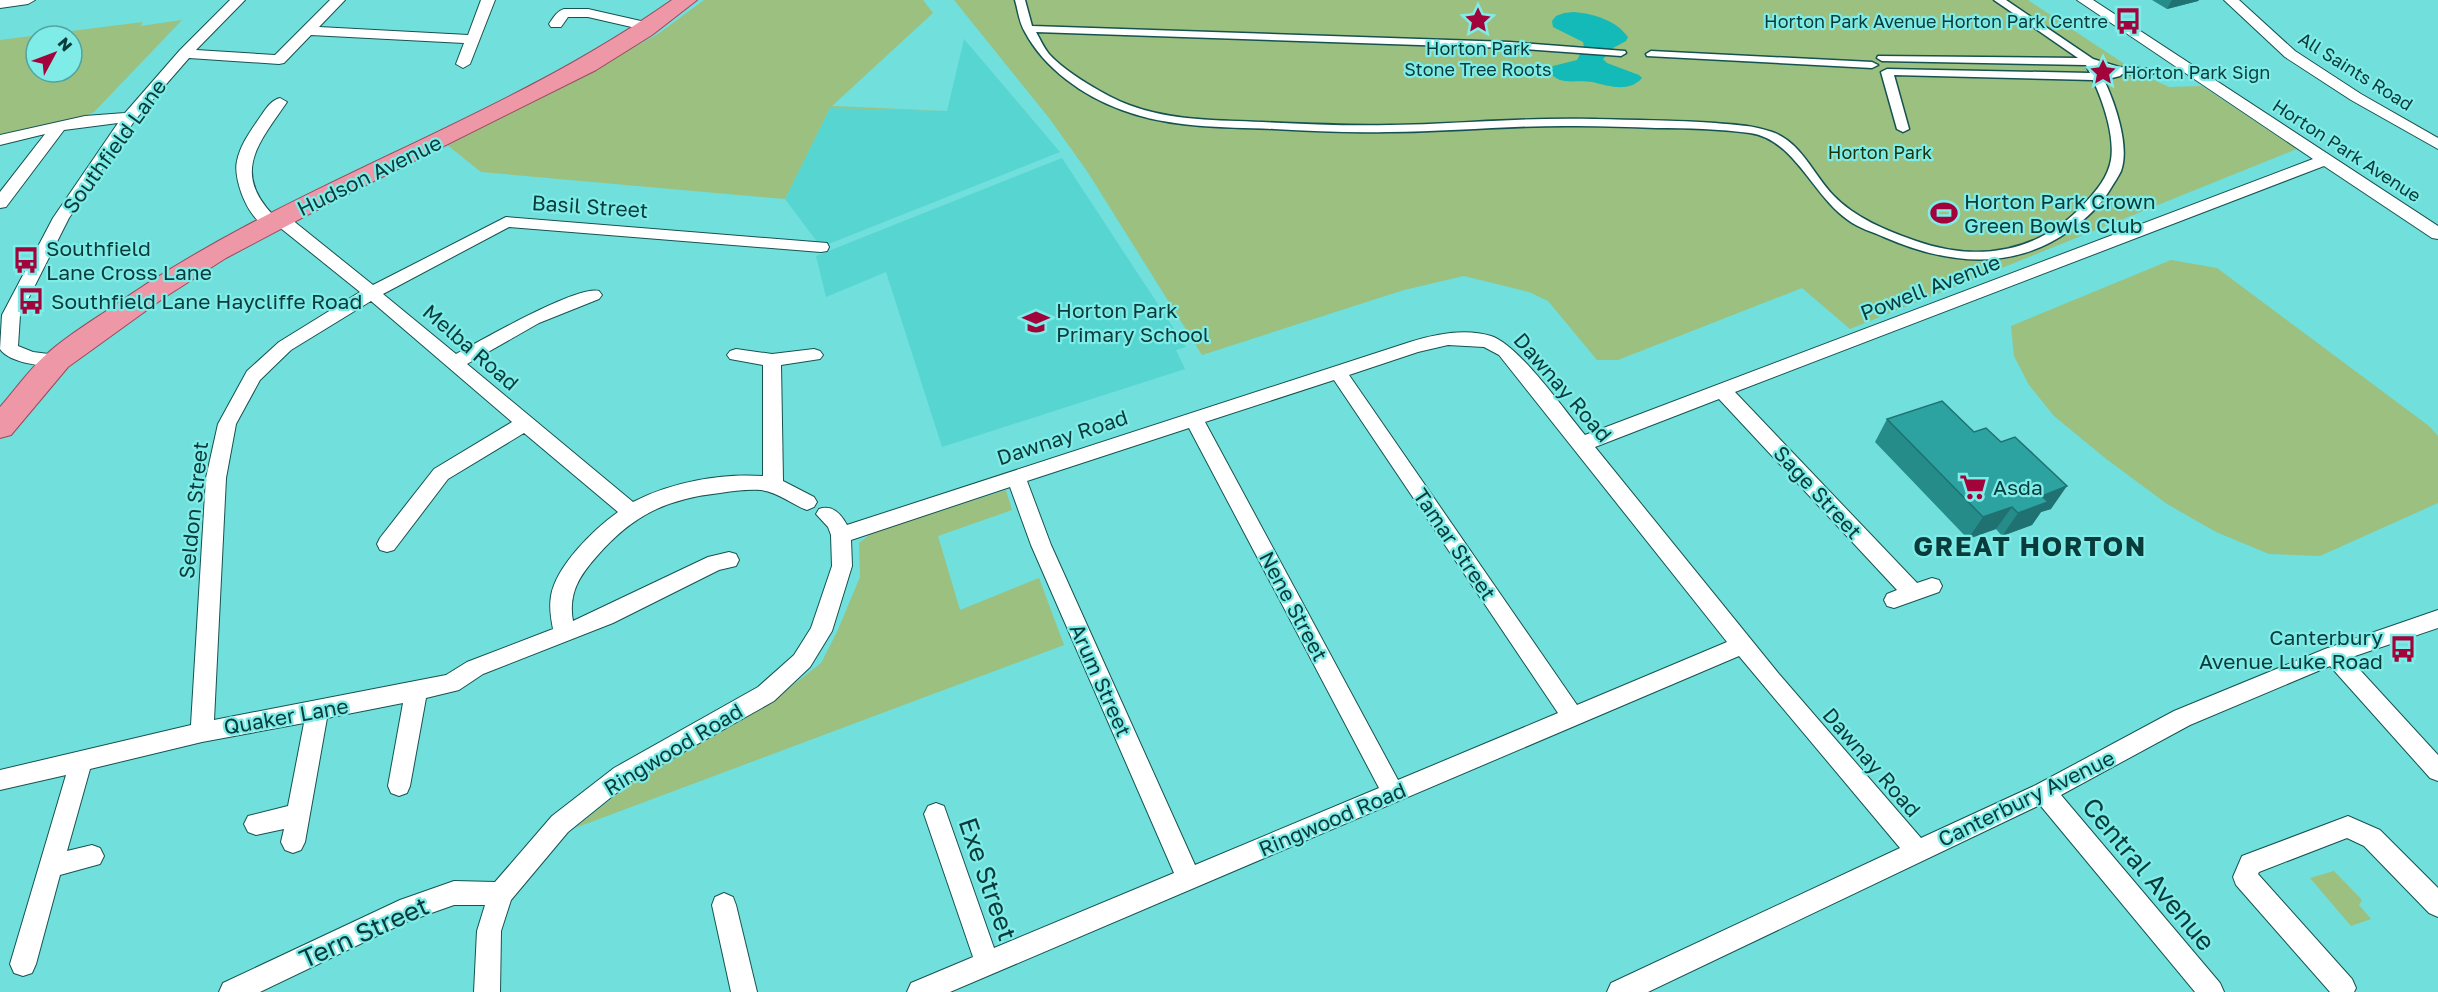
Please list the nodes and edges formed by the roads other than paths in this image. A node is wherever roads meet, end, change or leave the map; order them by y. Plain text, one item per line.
1 (28, 0) edge
2 (238, 0) edge
3 (338, 0) edge
4 (488, 0) edge
5 (686, 0) edge
6 (1020, 0) edge
7 (1999, 0) edge
8 (2085, 0) edge
9 (2231, 0) edge
10 (0, 4) edge
11 (556, 24) dead end
12 (649, 27) junction
13 (1028, 29) junction
14 (307, 31) junction
15 (473, 39) junction
16 (185, 53) junction
17 (1621, 53) dead end
18 (1651, 54) dead end
19 (1882, 58) junction
20 (1952, 59) junction
21 (2021, 61) junction
22 (2090, 62) junction
23 (464, 64) dead end
24 (1872, 64) junction
25 (2116, 70) junction
26 (1887, 72) junction
27 (2150, 72) dead end
28 (1955, 73) junction
29 (2023, 75) junction
30 (2097, 76) junction
31 (280, 102) dead end
32 (129, 117) junction
33 (59, 127) junction
34 (1903, 129) dead end
35 (0, 140) edge
36 (2438, 144) edge
37 (2327, 159) junction
38 (0, 203) edge
39 (276, 221) junction
40 (2438, 234) edge
41 (821, 247) dead end
42 (373, 292) junction
43 (593, 295) dead end
44 (5, 315) edge
45 (736, 355) dead end
46 (814, 355) dead end
47 (58, 360) junction
48 (772, 360) junction
49 (454, 363) junction
50 (1338, 372) junction
51 (1723, 391) junction
52 (1194, 419) junction
53 (524, 424) junction
54 (0, 427) edge
55 (1582, 444) junction
56 (1017, 479) junction
57 (773, 485) junction
58 (807, 502) dead end
59 (630, 511) junction
60 (826, 514) dead end
61 (841, 535) junction
62 (387, 544) dead end
63 (729, 560) dead end
64 (1913, 593) dead end
65 (2438, 619) edge
66 (565, 634) junction
67 (1743, 645) junction
68 (2333, 655) junction
69 (416, 691) junction
70 (317, 711) junction
71 (1573, 717) junction
72 (202, 732) junction
73 (81, 761) junction
74 (2438, 771) edge
75 (0, 780) edge
76 (399, 786) dead end
77 (2044, 792) junction
78 (1394, 794) junction
79 (298, 814) junction
80 (936, 814) dead end
81 (256, 824) dead end
82 (293, 842) dead end
83 (1917, 851) junction
84 (92, 856) dead end
85 (51, 866) junction
86 (1189, 879) junction
87 (501, 894) junction
88 (724, 905) dead end
89 (2438, 905) edge
90 (987, 963) junction
91 (23, 964) dead end
92 (2343, 988) dead end
93 (232, 992) edge
94 (487, 992) edge
95 (744, 992) edge
96 (920, 992) edge
97 (1620, 992) edge
98 (2211, 992) edge

1 - 10 street
2 - 16 street, Southfield Lane
3 - 14 street
4 - 15 street
5 - 12 main road, Hudson Avenue
6 - 13 street
7 - 22 street
8 - 37 street, Horton Park Avenue
9 - 36 street, All Saints Road
11 - 12 street
12 - 39 main road, Hudson Avenue
13 - 17 street
13 - 30 street
14 - 15 street
14 - 16 street
15 - 23 street
16 - 32 street, Southfield Lane
18 - 24 street
19 - 20 street
19 - 24 street
19 - 26 street
20 - 21 street
20 - 28 street
21 - 22 street
21 - 29 street
22 - 25 street
22 - 30 street
24 - 26 street
25 - 27 street
25 - 30 street
26 - 28 street
26 - 34 street
28 - 29 street
29 - 30 street
31 - 39 street, Melba Road
32 - 33 street
32 - 44 street, Southfield Lane
33 - 35 street
33 - 38 street
37 - 40 street, Horton Park Avenue
37 - 51 street, Powell Avenue
39 - 42 street, Melba Road
39 - 47 main road, Hudson Avenue
41 - 42 street, Basil Street
42 - 49 street, Melba Road
42 - 72 street, Seldon Street
43 - 49 street
44 - 47 street, Southfield Lane
45 - 48 street
46 - 48 street
47 - 54 main road
48 - 57 street
49 - 53 street, Melba Road
50 - 52 street, Dawnay Road
50 - 55 street, Dawnay Road
50 - 71 street, Tamar Street
51 - 55 street, Powell Avenue
51 - 64 street, Sage Street
52 - 56 street, Dawnay Road
52 - 78 street, Nene Street
53 - 59 street, Melba Road
53 - 62 street
55 - 67 street, Dawnay Road
56 - 61 street, Dawnay Road
56 - 86 street, Arum Street
57 - 58 street
57 - 59 street
59 - 66 street
60 - 61 street
61 - 87 street, Ringwood Road
63 - 66 street, Quaker Lane
65 - 68 street, Canterbury Avenue
66 - 69 street, Quaker Lane
67 - 71 street, Ringwood Road
67 - 83 street, Dawnay Road
68 - 74 street
68 - 77 street, Canterbury Avenue
69 - 70 street, Quaker Lane
69 - 76 street
70 - 72 street, Quaker Lane
70 - 79 street
71 - 78 street, Ringwood Road
72 - 73 street, Quaker Lane
73 - 75 street, Quaker Lane
73 - 85 street
77 - 83 street, Canterbury Avenue
77 - 98 street, Central Avenue
78 - 86 street, Ringwood Road
79 - 81 street
79 - 82 street
80 - 90 street, Exe Street
83 - 97 street, Canterbury Avenue
84 - 85 street
85 - 91 street
86 - 90 street, Ringwood Road
87 - 93 street, Tern Street
87 - 94 street, Ringwood Road
88 - 95 street
89 - 92 street
90 - 96 street, Ringwood Road

